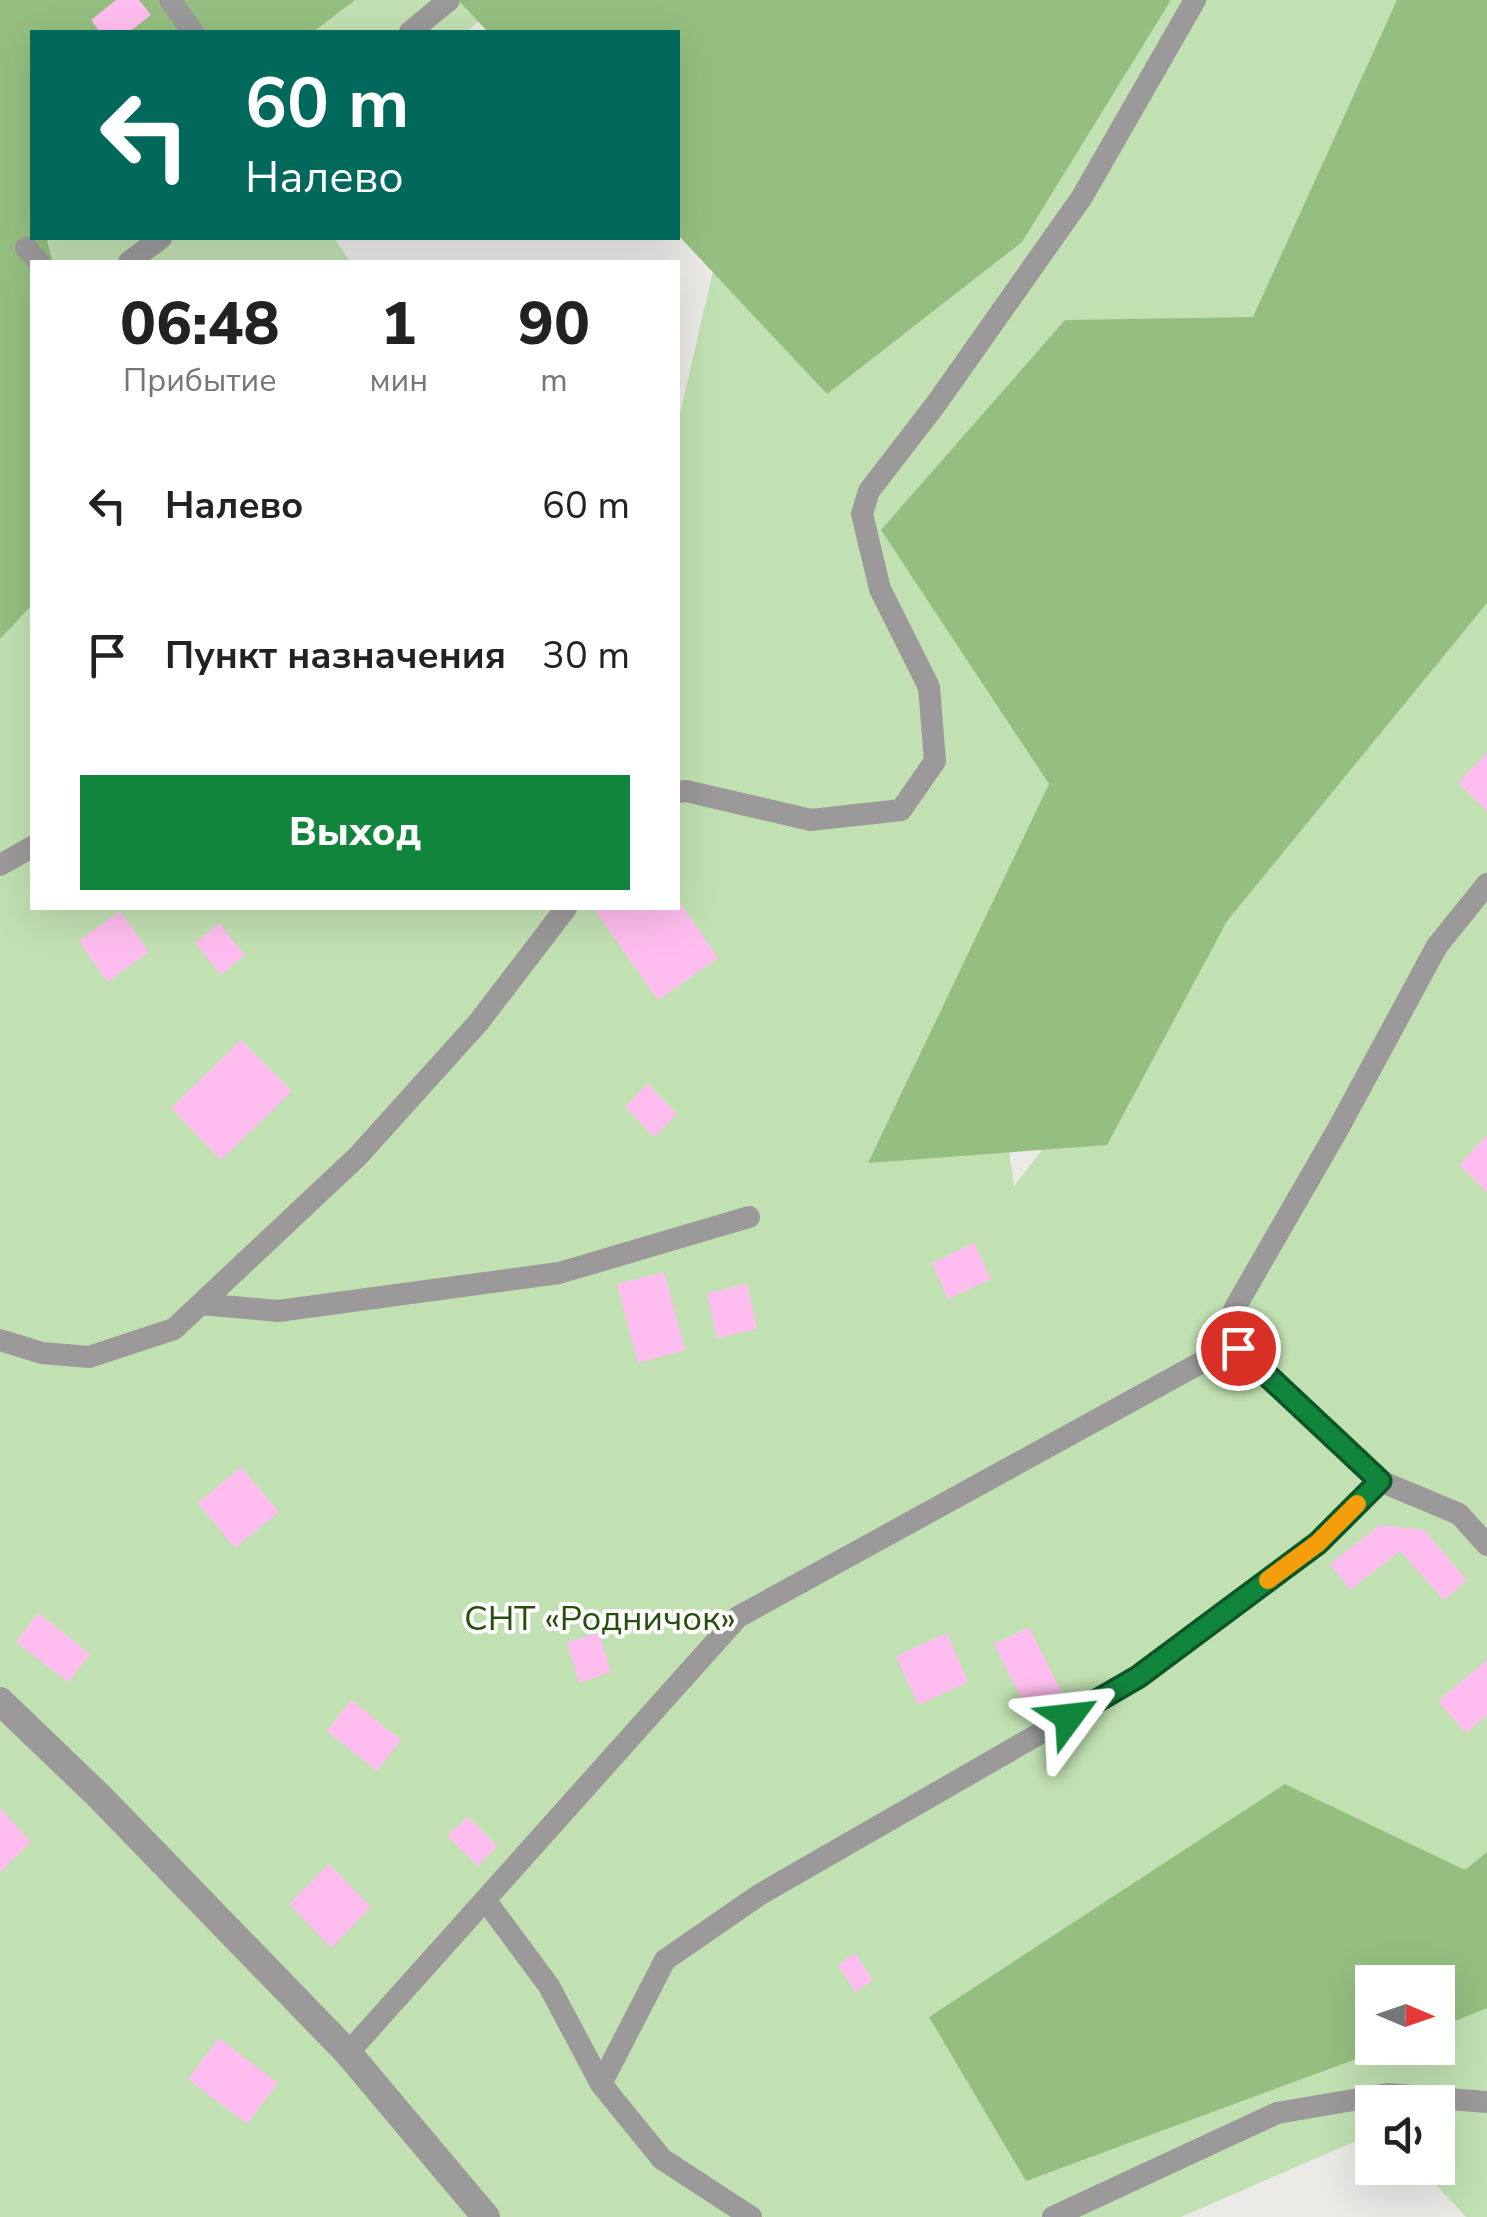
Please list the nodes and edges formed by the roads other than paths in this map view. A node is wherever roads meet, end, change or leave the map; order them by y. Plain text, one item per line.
1 (170, 0) edge
2 (448, 0) edge
3 (1196, 0) edge
4 (192, 30) edge
5 (412, 30) edge
6 (158, 240) edge
7 (132, 260) edge
8 (680, 792) edge
9 (30, 848) edge
10 (0, 865) edge
11 (1487, 884) edge
12 (564, 910) edge
13 (749, 1217) dead end
14 (201, 1304) junction
15 (0, 1340) edge
16 (1213, 1356) junction
17 (1380, 1481) junction
18 (1487, 1545) edge
19 (0, 1701) edge
20 (486, 1900) junction
21 (348, 2054) junction
22 (601, 2084) junction
23 (1487, 2102) edge
24 (486, 2217) edge
25 (751, 2217) edge
26 (1053, 2217) edge

1 - 4 lane
2 - 5 lane
3 - 8 lane
6 - 7 lane
9 - 10 lane
11 - 16 lane
12 - 14 lane
13 - 14 lane
14 - 15 lane
16 - 17 lane
16 - 20 lane
17 - 18 lane
17 - 22 lane
19 - 21 street
20 - 21 lane
20 - 22 lane
21 - 24 street
22 - 25 lane
23 - 26 lane

